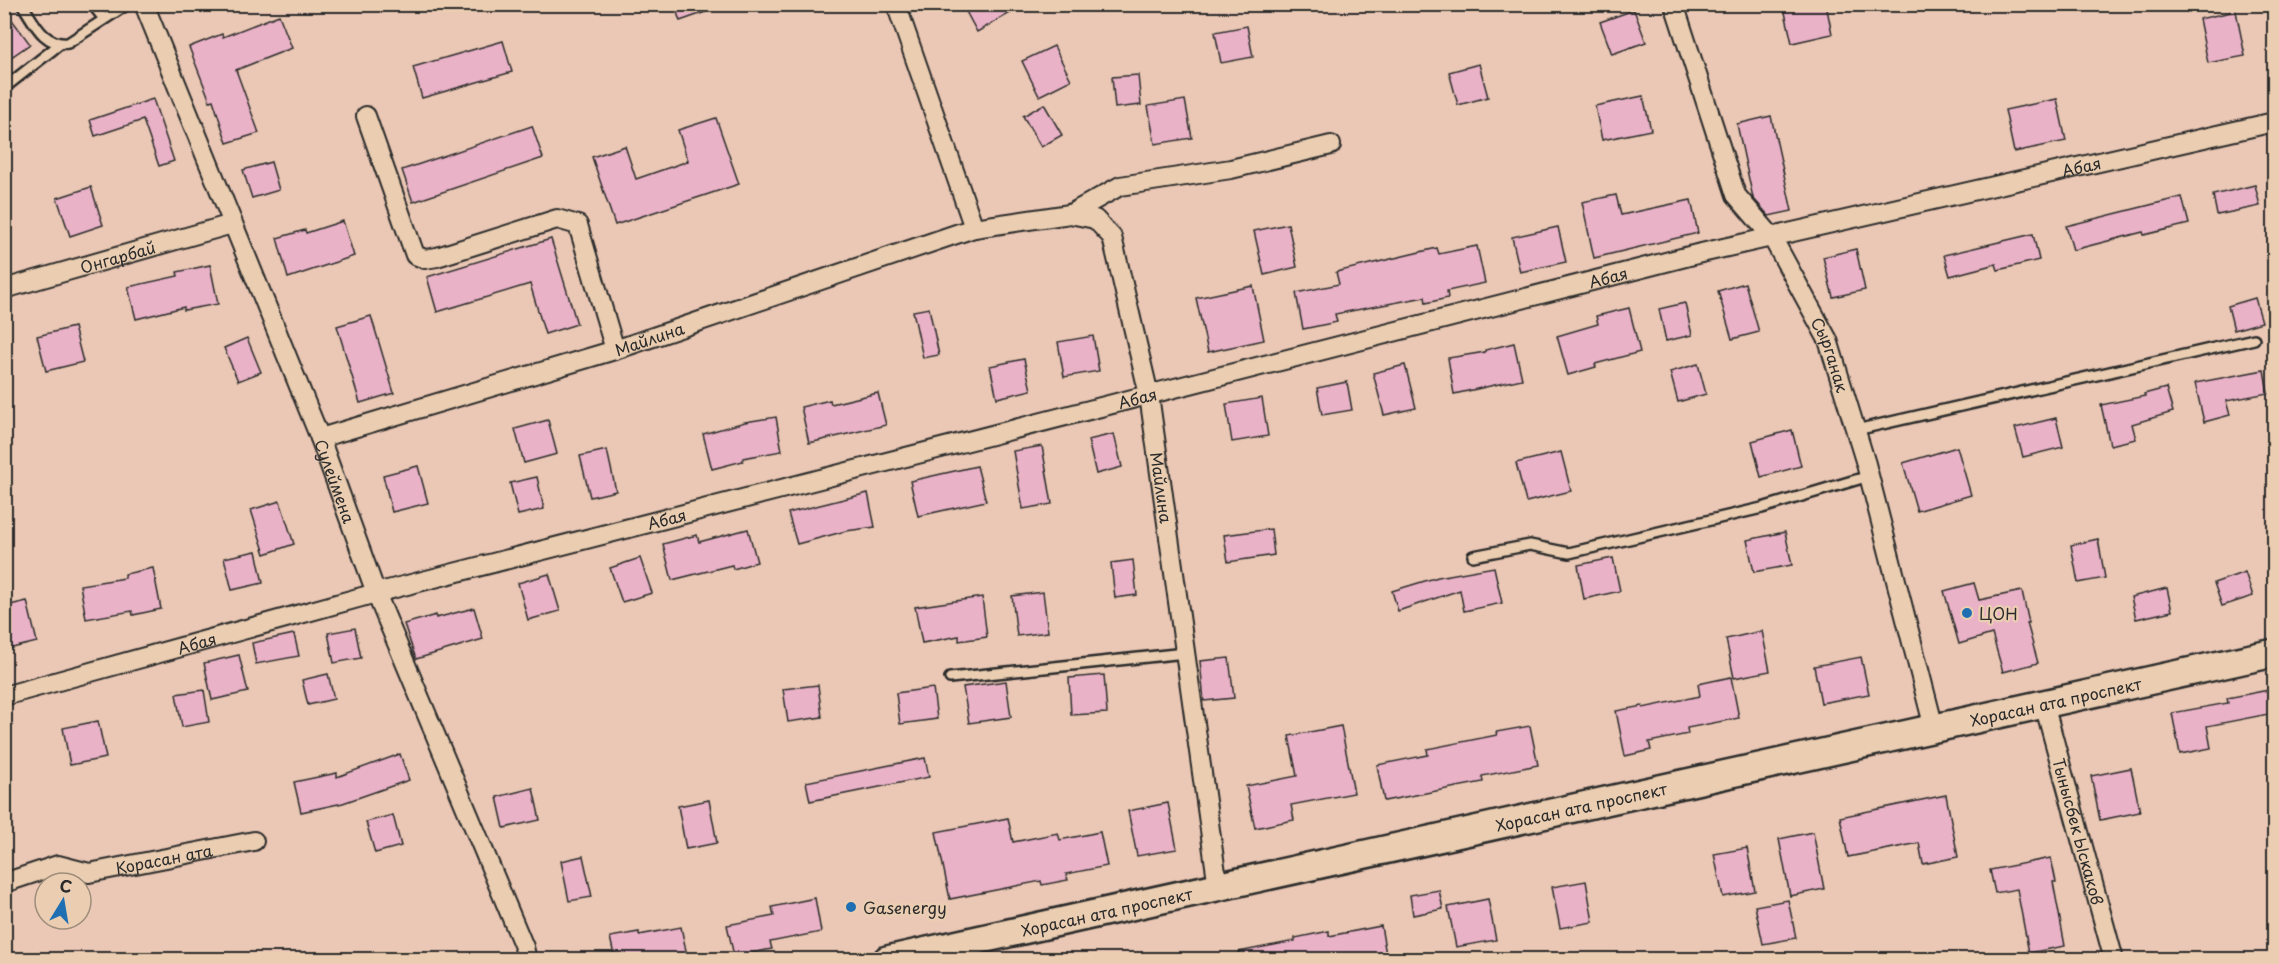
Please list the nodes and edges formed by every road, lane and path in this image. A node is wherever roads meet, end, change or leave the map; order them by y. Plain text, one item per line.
1 (22, 4) edge
2 (92, 4) edge
3 (128, 4) edge
4 (144, 4) edge
5 (1674, 4) edge
6 (898, 6) edge
7 (104, 19) junction
8 (60, 44) junction
9 (4, 88) edge
10 (366, 116) dead end
11 (2274, 122) edge
12 (1331, 145) dead end
13 (1070, 214) junction
14 (232, 224) junction
15 (974, 228) junction
16 (1772, 237) junction
17 (4, 289) edge
18 (2254, 339) dead end
19 (615, 350) junction
20 (1149, 395) junction
21 (1856, 430) junction
22 (320, 438) junction
23 (1869, 476) junction
24 (1473, 556) dead end
25 (376, 593) junction
26 (1185, 653) junction
27 (2274, 653) edge
28 (950, 678) dead end
29 (4, 696) edge
30 (2044, 704) junction
31 (1934, 728) junction
32 (254, 841) dead end
33 (4, 883) edge
34 (1218, 886) junction
35 (527, 960) edge
36 (887, 960) edge
37 (2114, 960) edge

1 - 8 lane
2 - 7 lane
3 - 7 lane
4 - 14 street, Сулеймена
5 - 16 street, Сырганак
6 - 15 street
7 - 8 lane
8 - 9 lane
10 - 19 street
11 - 16 street, Абая
12 - 13 street
13 - 15 street, Майлина
13 - 20 street, Майлина
14 - 17 street, Онгарбай
14 - 22 street, Сулеймена
15 - 19 street, Майлина
16 - 20 street, Абая
16 - 21 street, Сырганак
18 - 21 lane
19 - 22 street, Майлина
20 - 25 street, Абая
20 - 26 street, Майлина
21 - 23 street, Сырганак
22 - 25 street, Сулеймена
23 - 24 lane
23 - 31 street, Сырганак
25 - 29 street, Абая
25 - 35 street, Сулеймена
26 - 28 lane
26 - 34 street, Майлина
27 - 30 main road, Хорасан ата проспект
30 - 31 main road, Хорасан ата проспект
30 - 37 street, Тынысбек Ыскаков
31 - 34 main road, Хорасан ата проспект
32 - 33 street, Корасан ата
34 - 36 main road, Хорасан ата проспект

